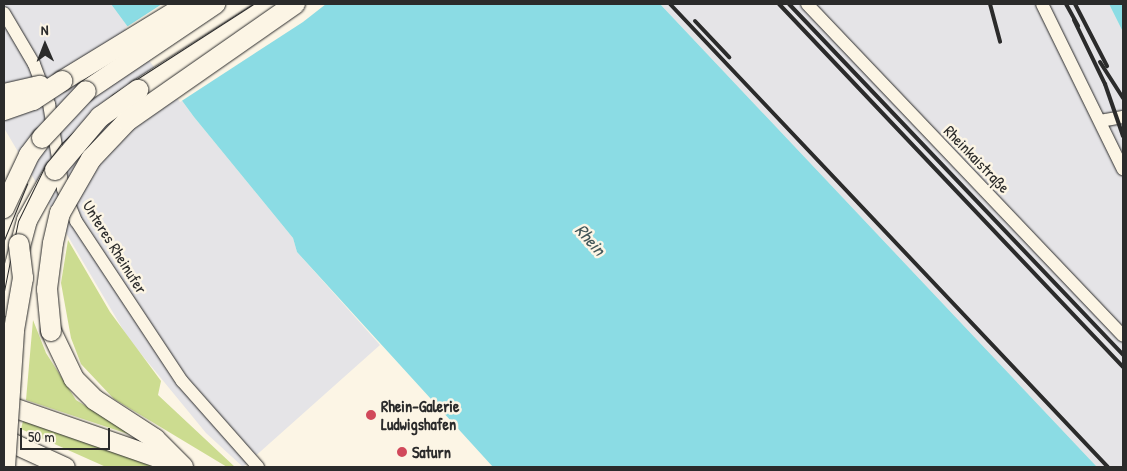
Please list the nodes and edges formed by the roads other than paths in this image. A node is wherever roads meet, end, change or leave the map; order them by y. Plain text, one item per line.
1 (188, 4) edge
2 (215, 4) edge
3 (273, 4) edge
4 (295, 4) edge
5 (807, 4) edge
6 (1042, 4) edge
7 (4, 13) edge
8 (62, 80) junction
9 (4, 94) edge
10 (4, 110) edge
11 (1123, 117) edge
12 (1100, 121) junction
13 (1123, 169) edge
14 (4, 208) edge
15 (19, 244) junction
16 (4, 306) edge
17 (1123, 336) edge
18 (4, 404) edge
19 (4, 439) edge
20 (4, 460) edge
21 (5, 467) edge
22 (18, 467) edge
23 (65, 467) edge
24 (183, 467) edge
25 (258, 467) edge

1 - 8 highway
2 - 14 highway, bridge
3 - 15 highway, bridge
4 - 24 highway, bridge
5 - 17 street, Rheinkaistraße
6 - 12 street
7 - 25 street, Unteres Rheinufer
8 - 9 highway, bridge
8 - 10 highway, bridge
11 - 12 street
12 - 13 street
15 - 16 highway
15 - 21 highway, bridge
18 - 24 main road
19 - 23 main road
20 - 22 highway

